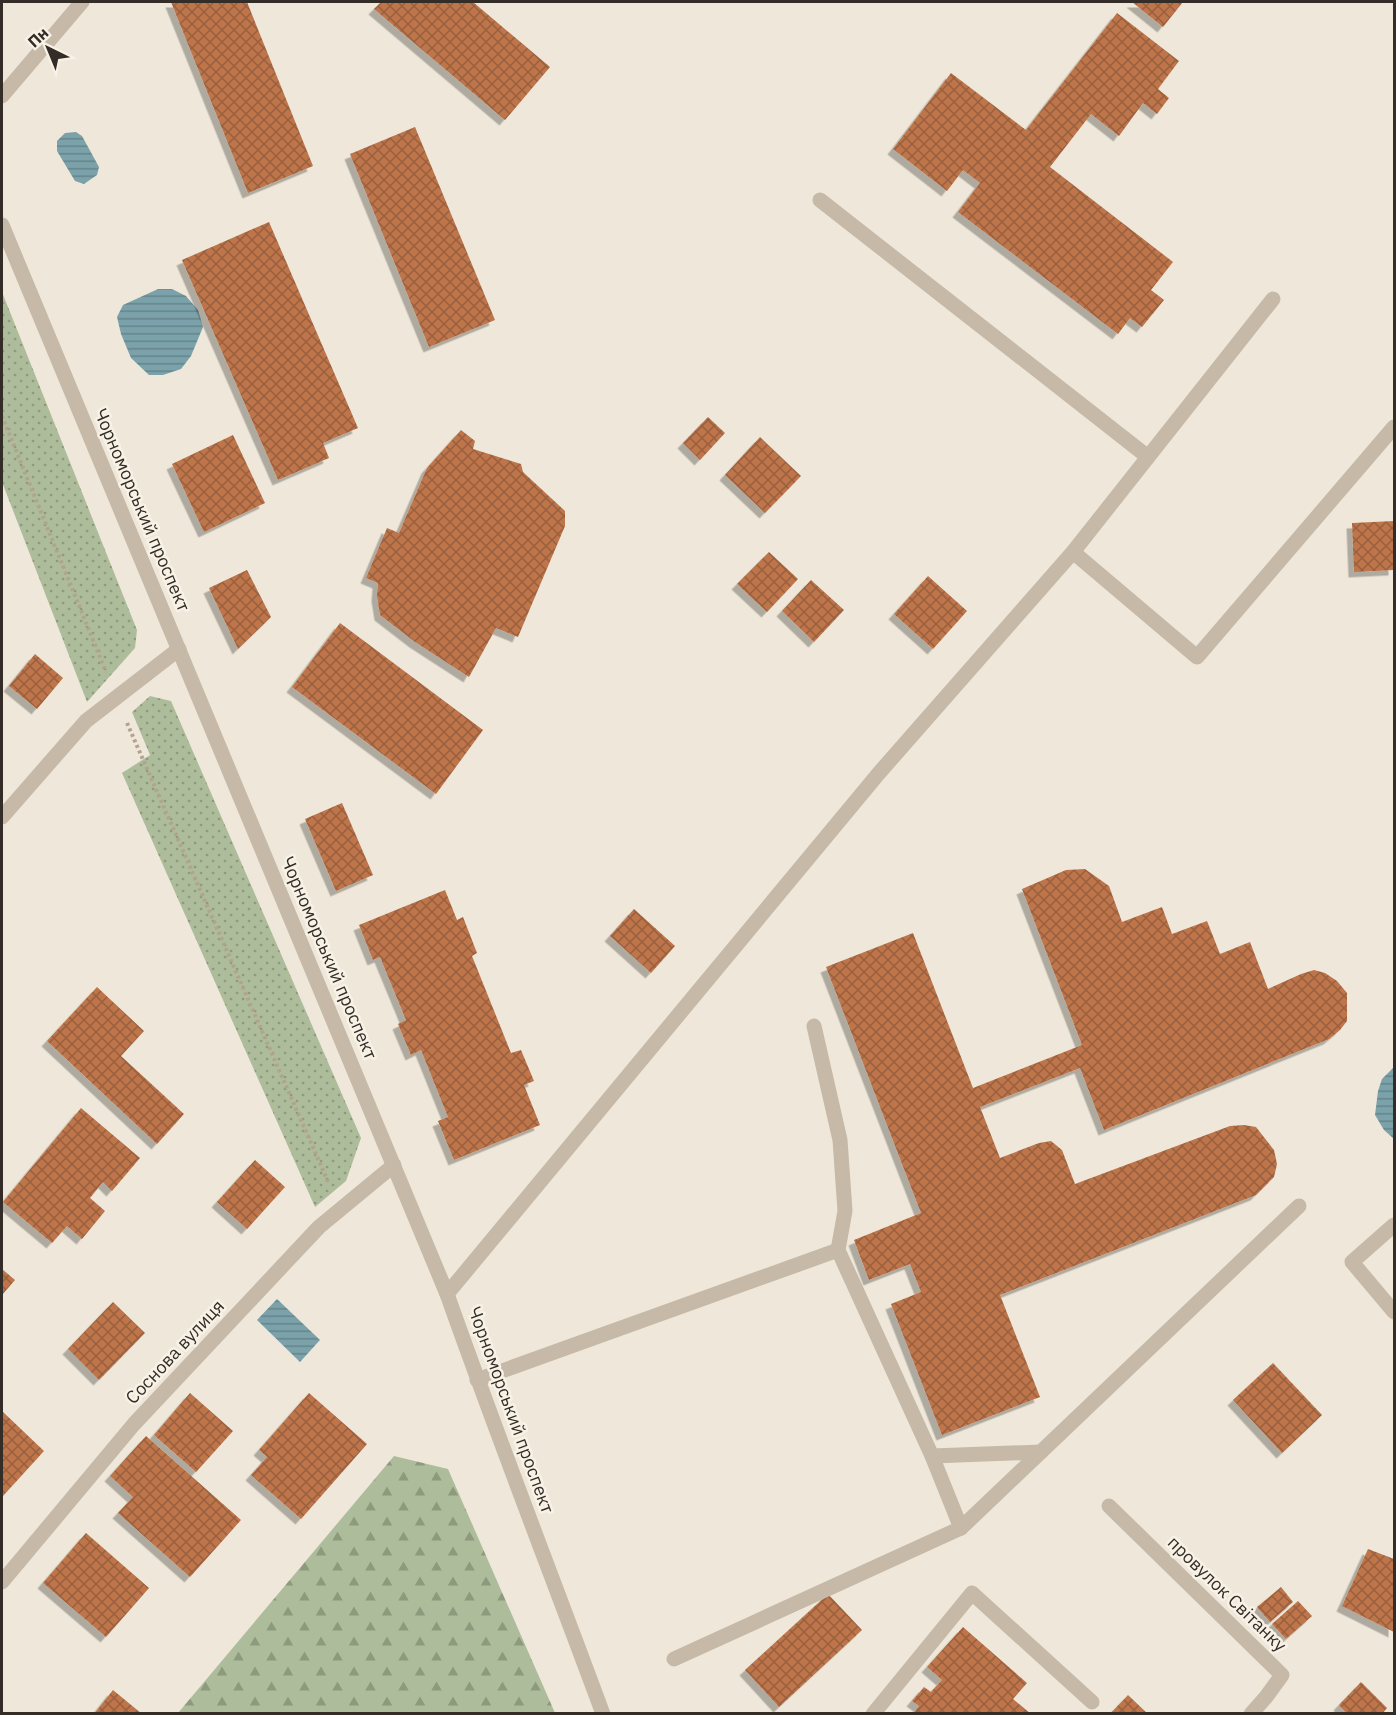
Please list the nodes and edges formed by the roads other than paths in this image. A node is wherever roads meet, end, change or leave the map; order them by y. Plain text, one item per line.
1 (82, 2) edge
2 (2, 96) edge
3 (820, 200) dead end
4 (2, 225) edge
5 (1274, 299) dead end
6 (1395, 427) edge
7 (1148, 457) junction
8 (1073, 552) junction
9 (179, 649) junction
10 (2, 816) edge
11 (814, 1026) dead end
12 (394, 1165) junction
13 (1299, 1206) dead end
14 (1395, 1225) edge
15 (838, 1250) junction
16 (447, 1294) junction
17 (1395, 1312) edge
18 (477, 1380) junction
19 (1041, 1452) junction
20 (932, 1456) junction
21 (1109, 1506) dead end
22 (961, 1528) junction
23 (2, 1582) edge
24 (674, 1659) dead end
25 (1092, 1702) dead end
26 (603, 1713) edge
27 (873, 1713) edge
28 (1251, 1713) edge

1 - 2 street
3 - 7 street
4 - 9 street, Чорноморський проспект
5 - 7 street
6 - 8 street
7 - 8 street
8 - 16 street
9 - 10 street
9 - 12 street, Чорноморський проспект
11 - 15 street
12 - 16 street, Чорноморський проспект
12 - 23 street, Соснова вулиця
13 - 19 street
14 - 17 street
15 - 18 street
15 - 20 street
16 - 18 street, Чорноморський проспект
18 - 26 street, Чорноморський проспект
19 - 20 street
19 - 22 street
20 - 22 street
21 - 28 street, провулок Світанку
22 - 24 street
25 - 27 street

